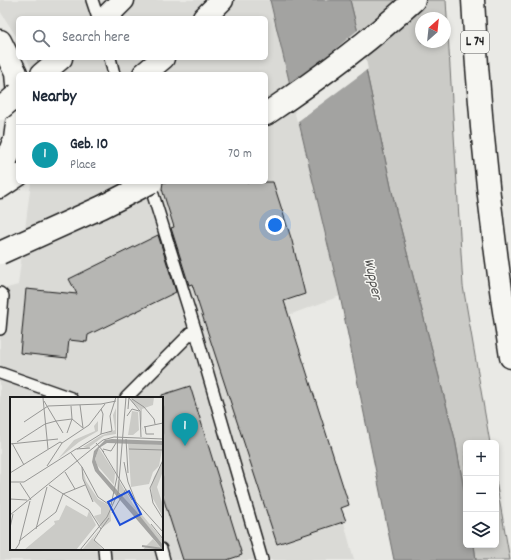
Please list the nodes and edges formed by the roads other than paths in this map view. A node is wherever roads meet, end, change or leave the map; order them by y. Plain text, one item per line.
1 (92, 0) edge
2 (123, 0) edge
3 (222, 0) edge
4 (414, 0) edge
5 (473, 0) edge
6 (97, 16) edge
7 (107, 16) edge
8 (206, 16) edge
9 (0, 41) edge
10 (59, 60) edge
11 (161, 60) edge
12 (44, 72) edge
13 (146, 72) edge
14 (16, 73) edge
15 (16, 97) edge
16 (0, 109) edge
17 (268, 113) edge
18 (16, 138) edge
19 (0, 175) edge
20 (16, 176) edge
21 (146, 184) edge
22 (151, 184) edge
23 (0, 187) edge
24 (0, 253) edge
25 (0, 293) edge
26 (0, 330) edge
27 (195, 330) junction
28 (511, 357) edge
29 (0, 373) edge
30 (68, 397) edge
31 (127, 397) edge
32 (104, 550) edge
33 (162, 550) edge
34 (105, 560) edge
35 (164, 560) edge
36 (262, 560) edge

1 - 6 lane
2 - 7 main road
3 - 8 main road
4 - 17 main road
5 - 28 main road, L 74
9 - 14 main road
10 - 12 main road
11 - 13 main road
15 - 16 main road, bridge
18 - 19 main road
20 - 23 main road
21 - 24 main road, bridge
22 - 27 lane
25 - 26 lane
27 - 31 lane
27 - 36 lane
29 - 30 lane
32 - 34 lane
33 - 35 lane

